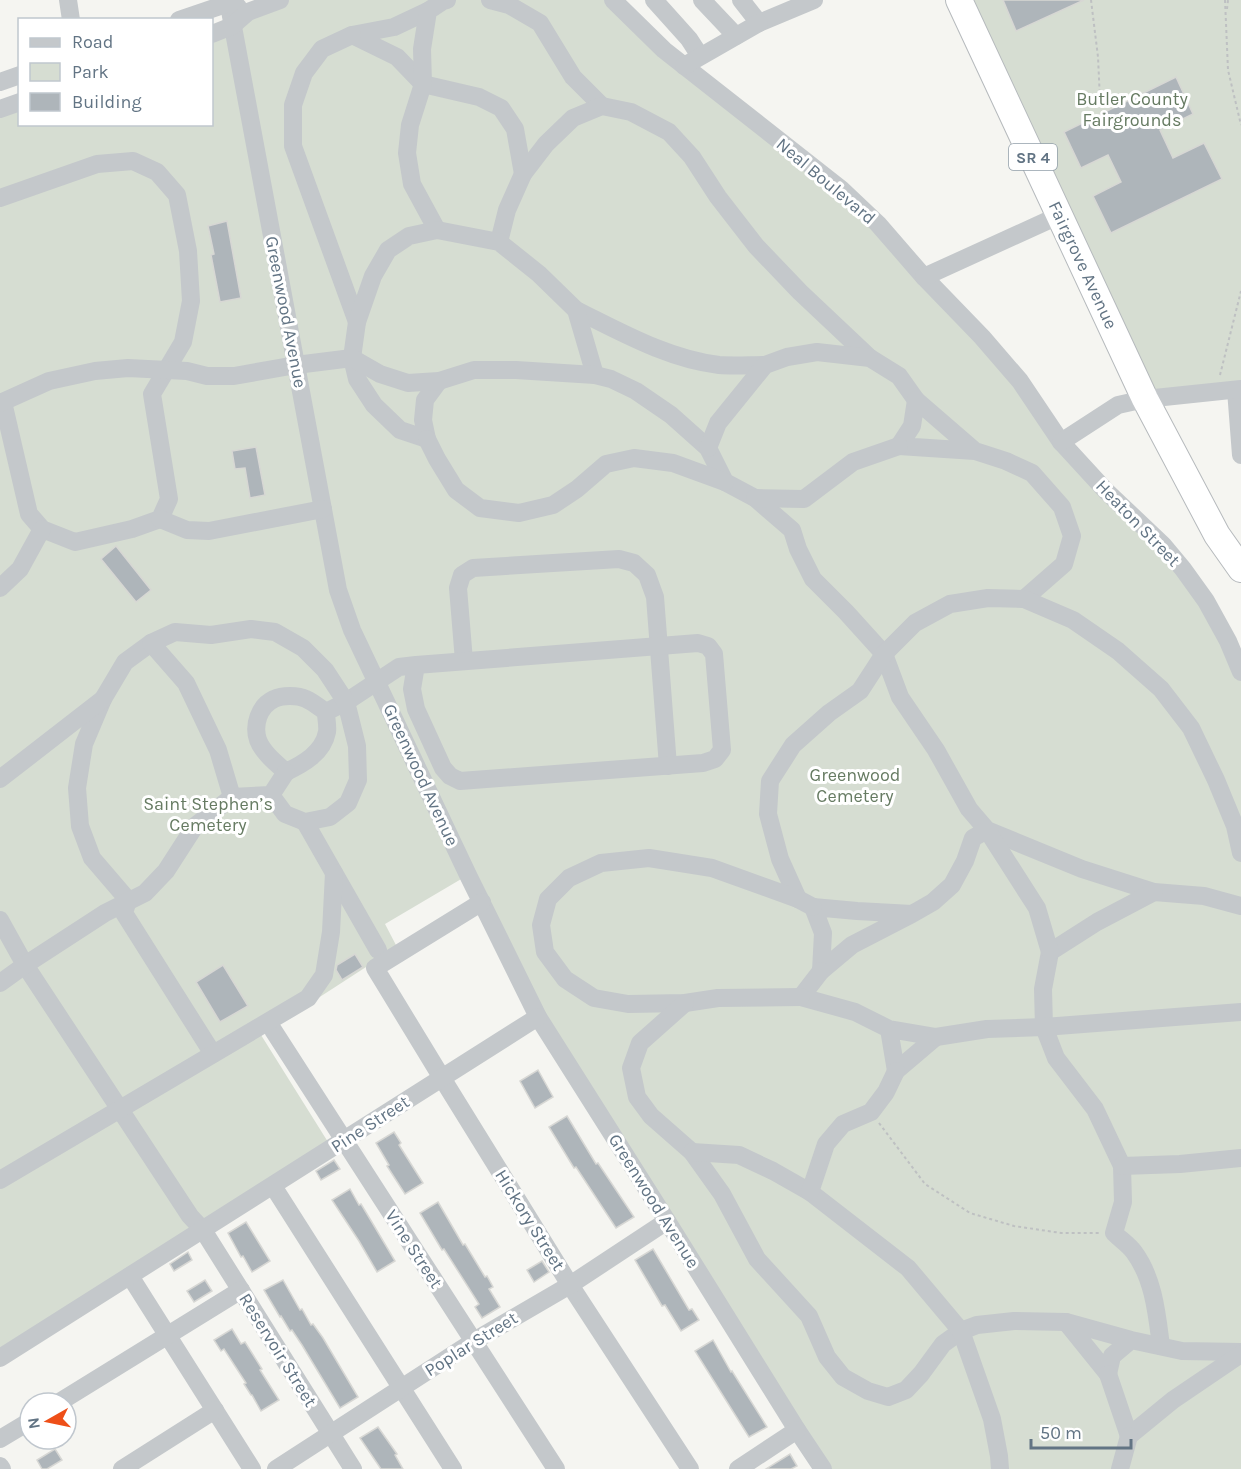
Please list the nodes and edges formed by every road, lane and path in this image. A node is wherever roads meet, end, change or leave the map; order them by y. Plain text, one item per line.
1 (68, 0) edge
2 (280, 0) edge
3 (447, 0) edge
4 (490, 0) edge
5 (613, 0) edge
6 (654, 0) edge
7 (702, 0) edge
8 (741, 0) edge
9 (814, 0) edge
10 (959, 0) edge
11 (1091, 0) edge
12 (1227, 0) edge
13 (228, 1) edge
14 (428, 11) junction
15 (248, 12) junction
16 (71, 18) edge
17 (184, 18) edge
18 (759, 23) junction
19 (232, 26) junction
20 (213, 34) edge
21 (352, 35) junction
22 (736, 36) junction
23 (700, 56) junction
24 (684, 66) junction
25 (18, 76) edge
26 (0, 82) edge
27 (423, 84) junction
28 (1100, 100) dead end
29 (18, 103) edge
30 (602, 106) junction
31 (0, 109) edge
32 (1241, 125) edge
33 (523, 174) junction
34 (0, 198) edge
35 (1060, 215) junction
36 (437, 230) junction
37 (499, 242) junction
38 (924, 277) junction
39 (1241, 291) edge
40 (576, 310) junction
41 (357, 322) junction
42 (352, 358) junction
43 (870, 358) junction
44 (296, 365) junction
45 (765, 365) junction
46 (167, 370) junction
47 (595, 375) junction
48 (439, 381) junction
49 (1239, 390) edge
50 (1216, 392) junction
51 (1145, 399) junction
52 (916, 400) junction
53 (1, 402) edge
54 (427, 439) junction
55 (1061, 442) junction
56 (899, 446) junction
57 (708, 448) junction
58 (975, 451) junction
59 (1241, 454) edge
60 (725, 482) junction
61 (755, 498) junction
62 (323, 509) junction
63 (160, 519) junction
64 (42, 529) junction
65 (1241, 569) edge
66 (0, 588) edge
67 (1024, 599) junction
68 (151, 643) junction
69 (659, 646) junction
70 (884, 654) junction
71 (464, 661) junction
72 (416, 664) junction
73 (1241, 672) edge
74 (376, 681) junction
75 (102, 699) junction
76 (346, 702) junction
77 (326, 712) junction
78 (668, 766) junction
79 (286, 772) junction
80 (0, 779) edge
81 (271, 795) junction
82 (232, 797) junction
83 (305, 822) junction
84 (987, 830) junction
85 (1241, 853) edge
86 (334, 873) junction
87 (1154, 892) junction
88 (128, 900) junction
89 (482, 903) junction
90 (806, 903) junction
91 (1241, 906) edge
92 (912, 914) junction
93 (0, 920) edge
94 (378, 950) dead end
95 (1050, 952) junction
96 (25, 965) junction
97 (821, 971) junction
98 (0, 983) edge
99 (801, 997) junction
100 (685, 1003) junction
101 (1241, 1012) edge
102 (538, 1017) junction
103 (1044, 1027) junction
104 (889, 1029) junction
105 (273, 1030) dead end
106 (936, 1037) junction
107 (213, 1054) junction
108 (896, 1071) junction
109 (442, 1078) junction
110 (120, 1109) junction
111 (871, 1112) junction
112 (344, 1141) junction
113 (692, 1152) junction
114 (1241, 1158) edge
115 (1122, 1167) junction
116 (0, 1180) edge
117 (273, 1186) junction
118 (810, 1192) junction
119 (668, 1221) junction
120 (203, 1230) junction
121 (1114, 1233) junction
122 (130, 1276) junction
123 (570, 1285) junction
124 (241, 1290) junction
125 (1066, 1322) junction
126 (961, 1331) junction
127 (168, 1335) junction
128 (1131, 1340) junction
129 (474, 1341) junction
130 (1161, 1346) junction
131 (1241, 1353) edge
132 (0, 1358) edge
133 (1108, 1374) junction
134 (401, 1388) junction
135 (77, 1391) edge
136 (215, 1410) junction
137 (18, 1428) edge
138 (797, 1430) junction
139 (330, 1435) junction
140 (1129, 1436) junction
141 (0, 1439) edge
142 (122, 1469) edge
143 (252, 1469) edge
144 (276, 1469) edge
145 (353, 1469) edge
146 (453, 1469) edge
147 (556, 1469) edge
148 (690, 1469) edge
149 (738, 1469) edge
150 (823, 1469) edge
151 (1000, 1469) edge
152 (1119, 1469) edge

1 - 16 street
2 - 15 street
3 - 14 street
4 - 30 street
5 - 24 street, Neal Boulevard
6 - 23 street
7 - 22 street
8 - 18 street
9 - 18 street
10 - 35 highway, Fairgrove Avenue / SR 4
11 - 28 path
12 - 32 path
13 - 15 street
13 - 17 street
13 - 19 street, Greenwood Avenue
14 - 21 street
14 - 27 street
15 - 19 street
18 - 22 street
19 - 20 street
19 - 44 street, Greenwood Avenue
21 - 27 street
21 - 41 street
22 - 23 street
23 - 24 street
24 - 38 street, Neal Boulevard
25 - 26 street
27 - 33 street
27 - 36 street
29 - 31 street
30 - 33 street
30 - 43 street
33 - 37 street
34 - 46 street
35 - 38 street
35 - 51 highway, Fairgrove Avenue / SR 4
36 - 37 street
36 - 41 street
37 - 40 street
38 - 55 street, Neal Boulevard
39 - 50 path
40 - 45 street
40 - 47 street
41 - 42 street
42 - 44 street
42 - 48 street
42 - 54 street
43 - 45 street
43 - 52 street
44 - 46 street
44 - 62 street, Greenwood Avenue
45 - 57 street
46 - 53 street
46 - 63 street
47 - 48 street
47 - 57 street
48 - 54 street
49 - 50 street
49 - 59 street
50 - 51 street
51 - 55 street
51 - 65 highway, SR 4
52 - 56 street
52 - 58 street
53 - 64 street
54 - 60 street
55 - 73 street, Heaton Street
56 - 58 street
56 - 61 street
57 - 60 street
58 - 67 street
60 - 61 street
61 - 70 street
62 - 63 street
62 - 74 street, Greenwood Avenue
63 - 64 street
64 - 66 street
67 - 70 street
67 - 85 street
68 - 75 street
68 - 76 street
68 - 82 street
69 - 71 street
69 - 71 street
69 - 78 street
69 - 78 street
70 - 84 street
70 - 90 street
71 - 72 street
72 - 74 street
72 - 78 street
74 - 76 street
74 - 89 street, Greenwood Avenue
75 - 80 street
75 - 88 street
76 - 77 street
76 - 83 street
77 - 79 street
77 - 79 street
79 - 81 street
81 - 82 street
81 - 83 street
82 - 88 street
83 - 86 street
84 - 87 street
84 - 92 street
84 - 95 street
86 - 94 street
86 - 107 street
87 - 91 street
87 - 95 street
88 - 96 street
88 - 107 street
89 - 102 street, Greenwood Avenue
89 - 109 street, Hickory Street
90 - 92 street
90 - 97 street
90 - 100 street
92 - 97 street
93 - 96 street, Reservoir Street
95 - 103 street
96 - 98 street
96 - 110 street, Reservoir Street
97 - 99 street
99 - 100 street
99 - 104 street
100 - 113 street
101 - 103 street
102 - 109 street, Pine Street
102 - 119 street, Greenwood Avenue
103 - 106 street
103 - 115 street
104 - 106 street
104 - 108 street
105 - 112 street, Vine Street
106 - 108 street
107 - 110 street
108 - 111 street
109 - 112 street, Pine Street
109 - 123 street, Hickory Street
110 - 116 street
110 - 120 street, Reservoir Street
111 - 118 street
111 - 121 path
112 - 117 street, Pine Street
112 - 129 street, Vine Street
113 - 118 street
113 - 126 street
114 - 115 street
115 - 121 street
117 - 120 street, Pine Street
117 - 134 street
118 - 126 street
119 - 123 street, Poplar Street
119 - 138 street, Greenwood Avenue
120 - 122 street, Pine Street
120 - 124 street, Reservoir Street
121 - 130 street
122 - 127 street
122 - 132 street, Pine Street
123 - 129 street, Poplar Street
123 - 148 street, Hickory Street
124 - 127 street
124 - 139 street, Reservoir Street
125 - 126 street
125 - 128 street
125 - 133 street
126 - 151 street
127 - 135 street
127 - 136 street
128 - 130 street
128 - 133 street
129 - 134 street, Poplar Street
129 - 147 street, Vine Street
130 - 131 street
131 - 140 street
133 - 140 street
134 - 139 street, Poplar Street
134 - 146 street
136 - 142 street
136 - 143 street
137 - 141 street
138 - 149 street
138 - 150 street, Greenwood Avenue
139 - 144 street, Poplar Street
139 - 145 street, Reservoir Street
140 - 152 street

